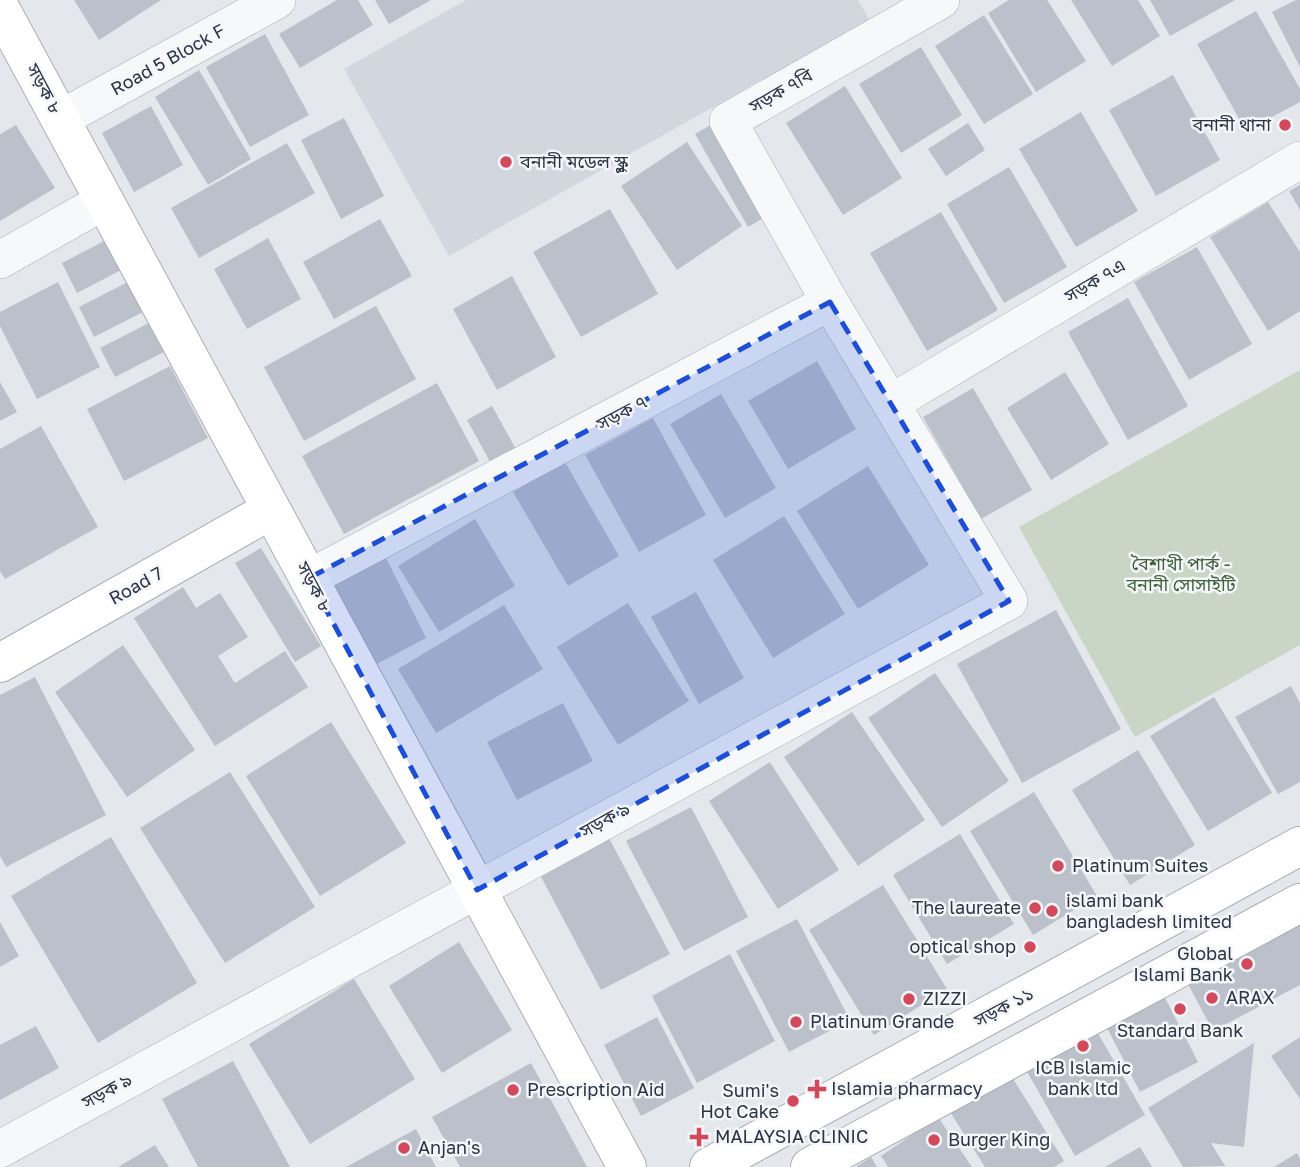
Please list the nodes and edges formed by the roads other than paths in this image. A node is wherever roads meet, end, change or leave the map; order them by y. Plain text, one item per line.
1 (277, 0) edge
2 (941, 0) edge
3 (0, 8) edge
4 (60, 119) junction
5 (1300, 160) edge
6 (104, 201) junction
7 (0, 260) edge
8 (830, 302) junction
9 (891, 403) junction
10 (271, 510) junction
11 (309, 578) junction
12 (0, 663) edge
13 (1300, 846) edge
14 (477, 890) junction
15 (1300, 903) edge
16 (0, 1149) edge
17 (627, 1167) edge
18 (709, 1167) edge
19 (810, 1167) edge

1 - 4 street, Road 5 Block F
2 - 8 street, সড়ক ৭বি
3 - 4 street, সড়ক ৮
4 - 6 street, সড়ক ৮
5 - 9 street, সড়ক ৭এ
6 - 7 street
6 - 10 street, সড়ক ৮
8 - 9 street
8 - 11 street, সড়ক ৭
9 - 14 street, সড়ক ৯
10 - 11 street, সড়ক ৮
10 - 12 street, Road 7
11 - 14 street, সড়ক ৮
13 - 18 street, সড়ক ১১
14 - 16 street, সড়ক ৯
14 - 17 street, সড়ক ৮
15 - 19 street

